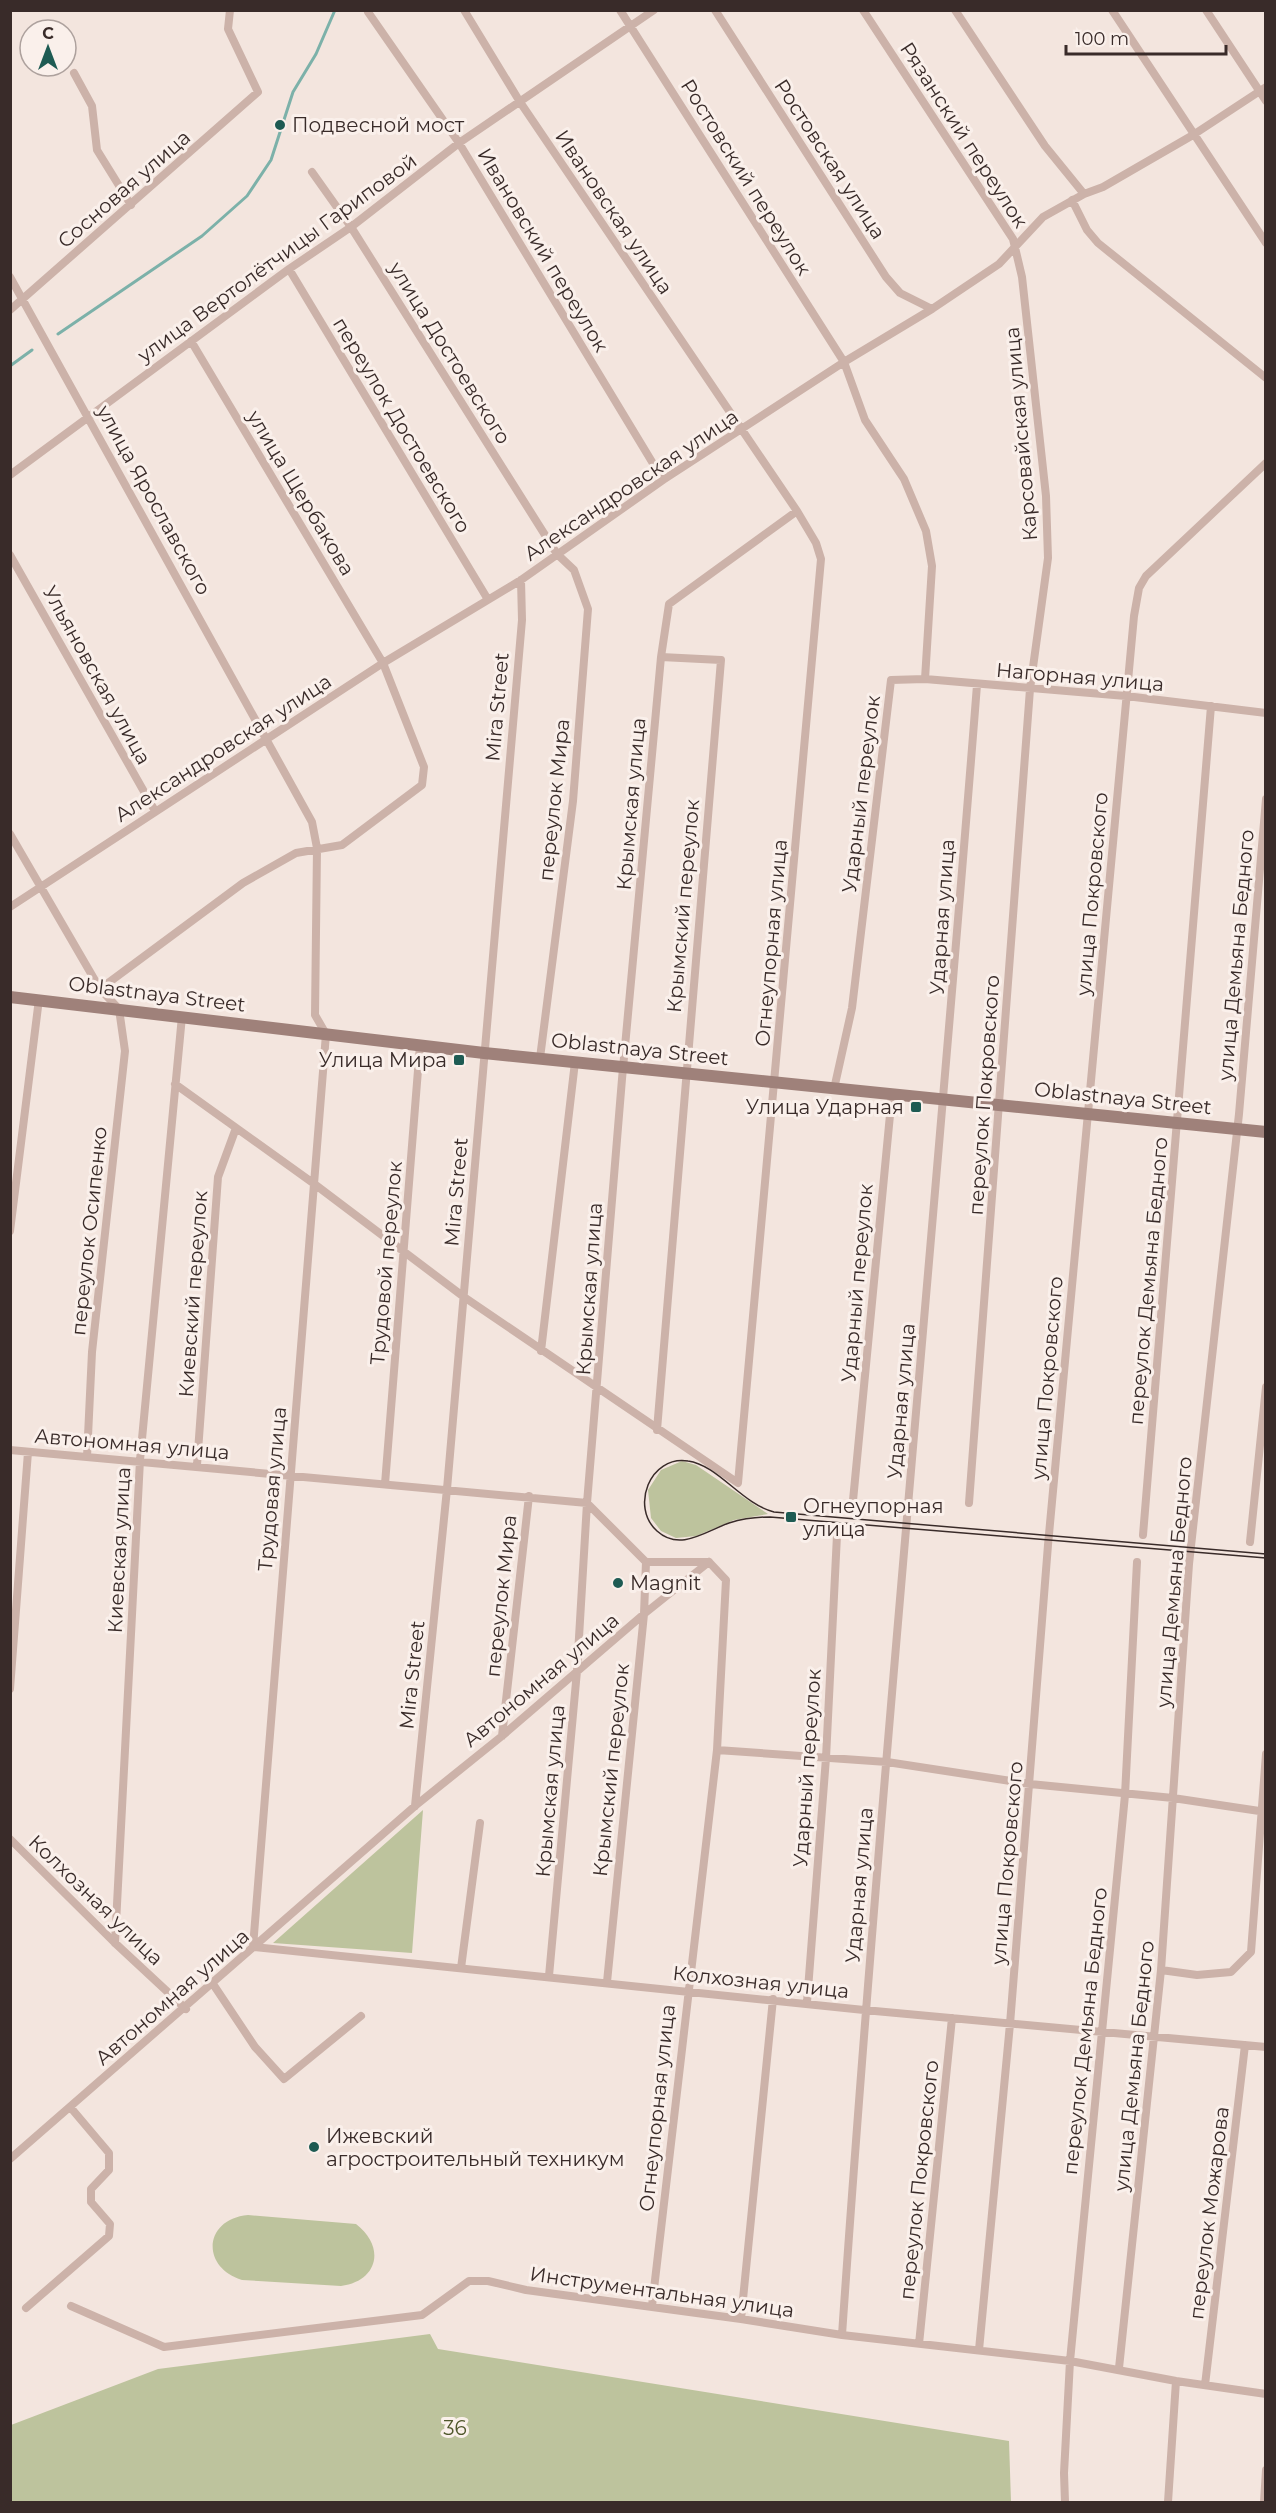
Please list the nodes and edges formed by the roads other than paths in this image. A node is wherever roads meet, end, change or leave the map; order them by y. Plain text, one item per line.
1 (230, 10) edge
2 (464, 10) edge
3 (620, 10) edge
4 (654, 10) edge
5 (715, 10) edge
6 (863, 10) edge
7 (955, 10) edge
8 (1112, 10) edge
9 (1206, 10) edge
10 (368, 12) dead end
11 (631, 27) junction
12 (77, 78) edge
13 (1262, 90) edge
14 (1266, 101) edge
15 (520, 102) junction
16 (1193, 135) junction
17 (459, 143) junction
18 (312, 172) dead end
19 (1084, 194) junction
20 (1072, 200) junction
21 (131, 205) junction
22 (351, 227) junction
23 (1266, 243) edge
24 (1016, 248) junction
25 (289, 269) junction
26 (10, 277) edge
27 (24, 298) junction
28 (932, 309) junction
29 (10, 310) edge
30 (191, 341) junction
31 (844, 362) junction
32 (1266, 378) edge
33 (89, 416) junction
34 (742, 429) junction
35 (1266, 463) edge
36 (10, 475) edge
37 (663, 480) junction
38 (796, 511) junction
39 (557, 554) junction
40 (10, 555) edge
41 (521, 580) junction
42 (487, 598) junction
43 (661, 657) junction
44 (384, 663) junction
45 (925, 679) junction
46 (891, 680) joint
47 (977, 684) junction
48 (1030, 689) junction
49 (1126, 696) junction
50 (1211, 706) junction
51 (1266, 713) edge
52 (266, 739) junction
53 (1266, 799) edge
54 (155, 811) junction
55 (10, 834) edge
56 (317, 848) junction
57 (40, 887) junction
58 (10, 907) edge
59 (100, 989) junction
60 (10, 997) edge
61 (39, 999) junction
62 (119, 1009) junction
63 (182, 1016) junction
64 (326, 1034) junction
65 (420, 1046) junction
66 (484, 1053) junction
67 (540, 1058) junction
68 (575, 1062) junction
69 (623, 1067) junction
70 (686, 1074) junction
71 (775, 1081) junction
72 (175, 1084) junction
73 (834, 1089) junction
74 (892, 1094) junction
75 (944, 1100) junction
76 (1000, 1105) junction
77 (1089, 1114) junction
78 (1178, 1122) junction
79 (236, 1128) junction
80 (1238, 1130) junction
81 (1266, 1132) edge
82 (313, 1183) junction
83 (10, 1231) edge
84 (403, 1250) junction
85 (464, 1297) junction
86 (541, 1351) junction
87 (1266, 1387) edge
88 (597, 1389) junction
89 (657, 1430) junction
90 (10, 1450) edge
91 (28, 1452) junction
92 (87, 1457) junction
93 (140, 1460) junction
94 (197, 1465) junction
95 (289, 1476) junction
96 (385, 1484) junction
97 (447, 1489) junction
98 (529, 1496) junction
99 (587, 1503) junction
100 (969, 1503) dead end
101 (852, 1511) dead end
102 (837, 1535) dead end
103 (1143, 1535) dead end
104 (1250, 1542) dead end
105 (646, 1562) junction
106 (1137, 1562) dead end
107 (709, 1563) junction
108 (644, 1614) junction
109 (577, 1671) junction
110 (10, 1689) edge
111 (502, 1736) junction
112 (717, 1750) junction
113 (1266, 1754) edge
114 (826, 1758) junction
115 (887, 1762) junction
116 (1030, 1784) junction
117 (1125, 1795) junction
118 (1173, 1798) junction
119 (415, 1806) junction
120 (1263, 1811) edge
121 (480, 1823) dead end
122 (10, 1839) edge
123 (115, 1943) junction
124 (253, 1947) junction
125 (460, 1968) junction
126 (1161, 1970) junction
127 (549, 1976) junction
128 (606, 1982) junction
129 (213, 1984) junction
130 (687, 1990) junction
131 (773, 1999) junction
132 (807, 2002) junction
133 (186, 2009) junction
134 (864, 2010) junction
135 (361, 2016) dead end
136 (952, 2018) junction
137 (1010, 2024) junction
138 (1100, 2032) junction
139 (1155, 2037) junction
140 (1245, 2045) junction
141 (1266, 2047) edge
142 (71, 2108) junction
143 (10, 2159) edge
144 (71, 2306) dead end
145 (652, 2306) junction
146 (26, 2308) dead end
147 (741, 2319) junction
148 (842, 2335) junction
149 (918, 2344) junction
150 (979, 2350) junction
151 (1070, 2361) junction
152 (1119, 2368) junction
153 (1176, 2381) junction
154 (1205, 2385) junction
155 (1266, 2394) edge
156 (1266, 2470) edge
157 (1065, 2502) edge
158 (1167, 2502) edge
159 (1264, 2502) edge

1 - 21 street, Сосновая улица
2 - 15 street, Ивановская улица
3 - 11 street, Ростовский переулок
4 - 11 street, улица Вертолётчицы Гариповой
5 - 28 street, Ростовская улица
6 - 24 street, Рязанский переулок
7 - 19 street
8 - 16 street
9 - 13 street
10 - 17 street, Ивановский переулок
11 - 15 street, улица Вертолётчицы Гариповой
11 - 31 street, Ростовский переулок
12 - 21 street
13 - 14 street
13 - 16 street, Александровская улица
15 - 17 street, улица Вертолётчицы Гариповой
15 - 34 street, Ивановская улица
16 - 19 street, Александровская улица
16 - 23 street
17 - 22 street, улица Вертолётчицы Гариповой
17 - 37 street, Ивановский переулок
18 - 22 street, улица Достоевского
19 - 20 street, Александровская улица
20 - 24 street, Александровская улица
20 - 32 street
21 - 27 street, Сосновая улица
22 - 25 street, улица Вертолётчицы Гариповой
22 - 39 street, улица Достоевского
24 - 28 street, Александровская улица
24 - 48 street, Карсовайская улица
25 - 30 street, улица Вертолётчицы Гариповой
25 - 42 street, переулок Достоевского
26 - 27 street, улица Ярославского
27 - 29 street, Сосновая улица
27 - 33 street, улица Ярославского
28 - 31 street, Александровская улица
30 - 33 street, улица Вертолётчицы Гариповой
30 - 44 street, улица Щербакова
31 - 34 street, Александровская улица
31 - 45 street, Ростовский переулок
33 - 36 street, улица Вертолётчицы Гариповой
33 - 52 street, улица Ярославского
34 - 37 street, Александровская улица
34 - 38 street, Огнеупорная улица
35 - 49 street, улица Покровского
37 - 39 street, Александровская улица
38 - 43 street, Крымская улица
38 - 71 street, Огнеупорная улица
39 - 41 street, Александровская улица
39 - 67 street, переулок Мира
40 - 54 street, Ульяновская улица
41 - 42 street, Александровская улица
41 - 66 street, Mira Street
42 - 44 street, Александровская улица
43 - 69 street, Крымская улица
43 - 70 street, Крымский переулок
44 - 52 street, Александровская улица
44 - 56 street, улица Щербакова
45 - 46 street, Нагорная улица
45 - 47 street, Нагорная улица
46 - 73 street, Ударный переулок
47 - 48 street, Нагорная улица
47 - 75 street, Ударная улица
48 - 49 street, Нагорная улица
48 - 76 street, переулок Покровского
49 - 50 street, Нагорная улица
49 - 77 street, улица Покровского
50 - 51 street, Нагорная улица
50 - 78 street, переулок Демьяна Бедного
52 - 54 street, Александровская улица
52 - 56 street, улица Ярославского
53 - 80 street, улица Демьяна Бедного
54 - 57 street, Александровская улица
55 - 57 street
56 - 59 street, улица Щербакова
56 - 64 street, улица Ярославского
57 - 58 street, Александровская улица
57 - 59 street
59 - 62 street
60 - 61 main road, Oblastnaya Street
61 - 62 main road, Oblastnaya Street
61 - 83 street
62 - 63 main road, Oblastnaya Street
62 - 92 street, переулок Осипенко
63 - 64 main road, Oblastnaya Street
63 - 72 street, Киевская улица
64 - 65 main road, Oblastnaya Street
64 - 82 street, Трудовая улица
65 - 66 main road, Oblastnaya Street
65 - 84 street, Трудовой переулок
66 - 67 main road, Oblastnaya Street
66 - 85 street, Mira Street
67 - 68 main road, Oblastnaya Street
68 - 69 main road, Oblastnaya Street
68 - 86 street
69 - 70 main road, Oblastnaya Street
69 - 88 street, Крымская улица
70 - 71 main road, Oblastnaya Street
70 - 89 street, Крымский переулок
71 - 73 main road, Oblastnaya Street
71 - 89 street, Огнеупорная улица
72 - 79 street
72 - 93 street, Киевская улица
73 - 74 main road, Oblastnaya Street
74 - 75 main road, Oblastnaya Street
74 - 101 street, Ударный переулок
75 - 76 main road, Oblastnaya Street
75 - 115 street, Ударная улица
76 - 77 main road, Oblastnaya Street
76 - 100 street, переулок Покровского
77 - 78 main road, Oblastnaya Street
77 - 116 street, улица Покровского
78 - 80 main road, Oblastnaya Street
78 - 103 street, переулок Демьяна Бедного
79 - 82 street
79 - 94 street, Киевский переулок
80 - 81 main road, Oblastnaya Street
80 - 118 street, улица Демьяна Бедного
82 - 84 street
82 - 95 street, Трудовая улица
84 - 85 street
84 - 96 street, Трудовой переулок
85 - 86 street
85 - 97 street, Mira Street
86 - 88 street
87 - 104 street
88 - 89 street
88 - 99 street, Крымская улица
90 - 91 street, Автономная улица
91 - 92 street, Автономная улица
91 - 110 street
92 - 93 street, Автономная улица
93 - 94 street, Автономная улица
93 - 123 street, Киевская улица
94 - 95 street, Автономная улица
95 - 96 street, Автономная улица
95 - 124 street, Трудовая улица
96 - 97 street, Автономная улица
97 - 98 street, Автономная улица
97 - 119 street, Mira Street
98 - 99 street, Автономная улица
98 - 111 street, переулок Мира
99 - 105 street
99 - 109 street, Крымская улица
102 - 114 street, Ударный переулок
105 - 107 street
105 - 108 street, Крымский переулок
106 - 117 street, переулок Демьяна Бедного
107 - 108 street, Автономная улица
107 - 112 street, Огнеупорная улица
108 - 109 street, Автономная улица
108 - 128 street, Крымский переулок
109 - 111 street, Автономная улица
109 - 127 street, Крымская улица
111 - 119 street, Автономная улица
112 - 114 street
112 - 130 street, Огнеупорная улица
113 - 120 street
114 - 115 street
114 - 132 street, Ударный переулок
115 - 116 street
115 - 134 street, Ударная улица
116 - 117 street
116 - 137 street, улица Покровского
117 - 118 street
117 - 138 street, переулок Демьяна Бедного
118 - 120 street
118 - 126 street, улица Демьяна Бедного
119 - 124 street, Автономная улица
120 - 126 street
121 - 125 street
122 - 123 street, Колхозная улица
123 - 133 street, Колхозная улица
124 - 125 street, Колхозная улица
124 - 129 street, Автономная улица
125 - 127 street, Колхозная улица
126 - 139 street, улица Демьяна Бедного
127 - 128 street, Колхозная улица
128 - 130 street, Колхозная улица
129 - 133 street, Автономная улица
129 - 135 street
130 - 131 street, Колхозная улица
130 - 145 street, Огнеупорная улица
131 - 132 street, Колхозная улица
131 - 147 street
132 - 134 street, Колхозная улица
133 - 142 street, Автономная улица
134 - 136 street, Колхозная улица
134 - 148 street, Ударная улица
136 - 137 street, Колхозная улица
136 - 149 street, переулок Покровского
137 - 138 street, Колхозная улица
137 - 150 street, улица Покровского
138 - 139 street, Колхозная улица
138 - 151 street, переулок Демьяна Бедного
139 - 140 street, Колхозная улица
139 - 152 street, улица Демьяна Бедного
140 - 141 street, Колхозная улица
140 - 154 street, переулок Можарова
142 - 143 street, Автономная улица
142 - 146 street
144 - 145 street, Инструментальная улица
145 - 147 street, Инструментальная улица
147 - 148 street, Инструментальная улица
148 - 149 street, Инструментальная улица
149 - 150 street, Инструментальная улица
150 - 151 street, Инструментальная улица
151 - 152 street, Инструментальная улица
151 - 157 street, переулок Демьяна Бедного
152 - 153 street, Инструментальная улица
153 - 154 street, Инструментальная улица
153 - 158 street
154 - 155 street, Инструментальная улица
156 - 159 street

